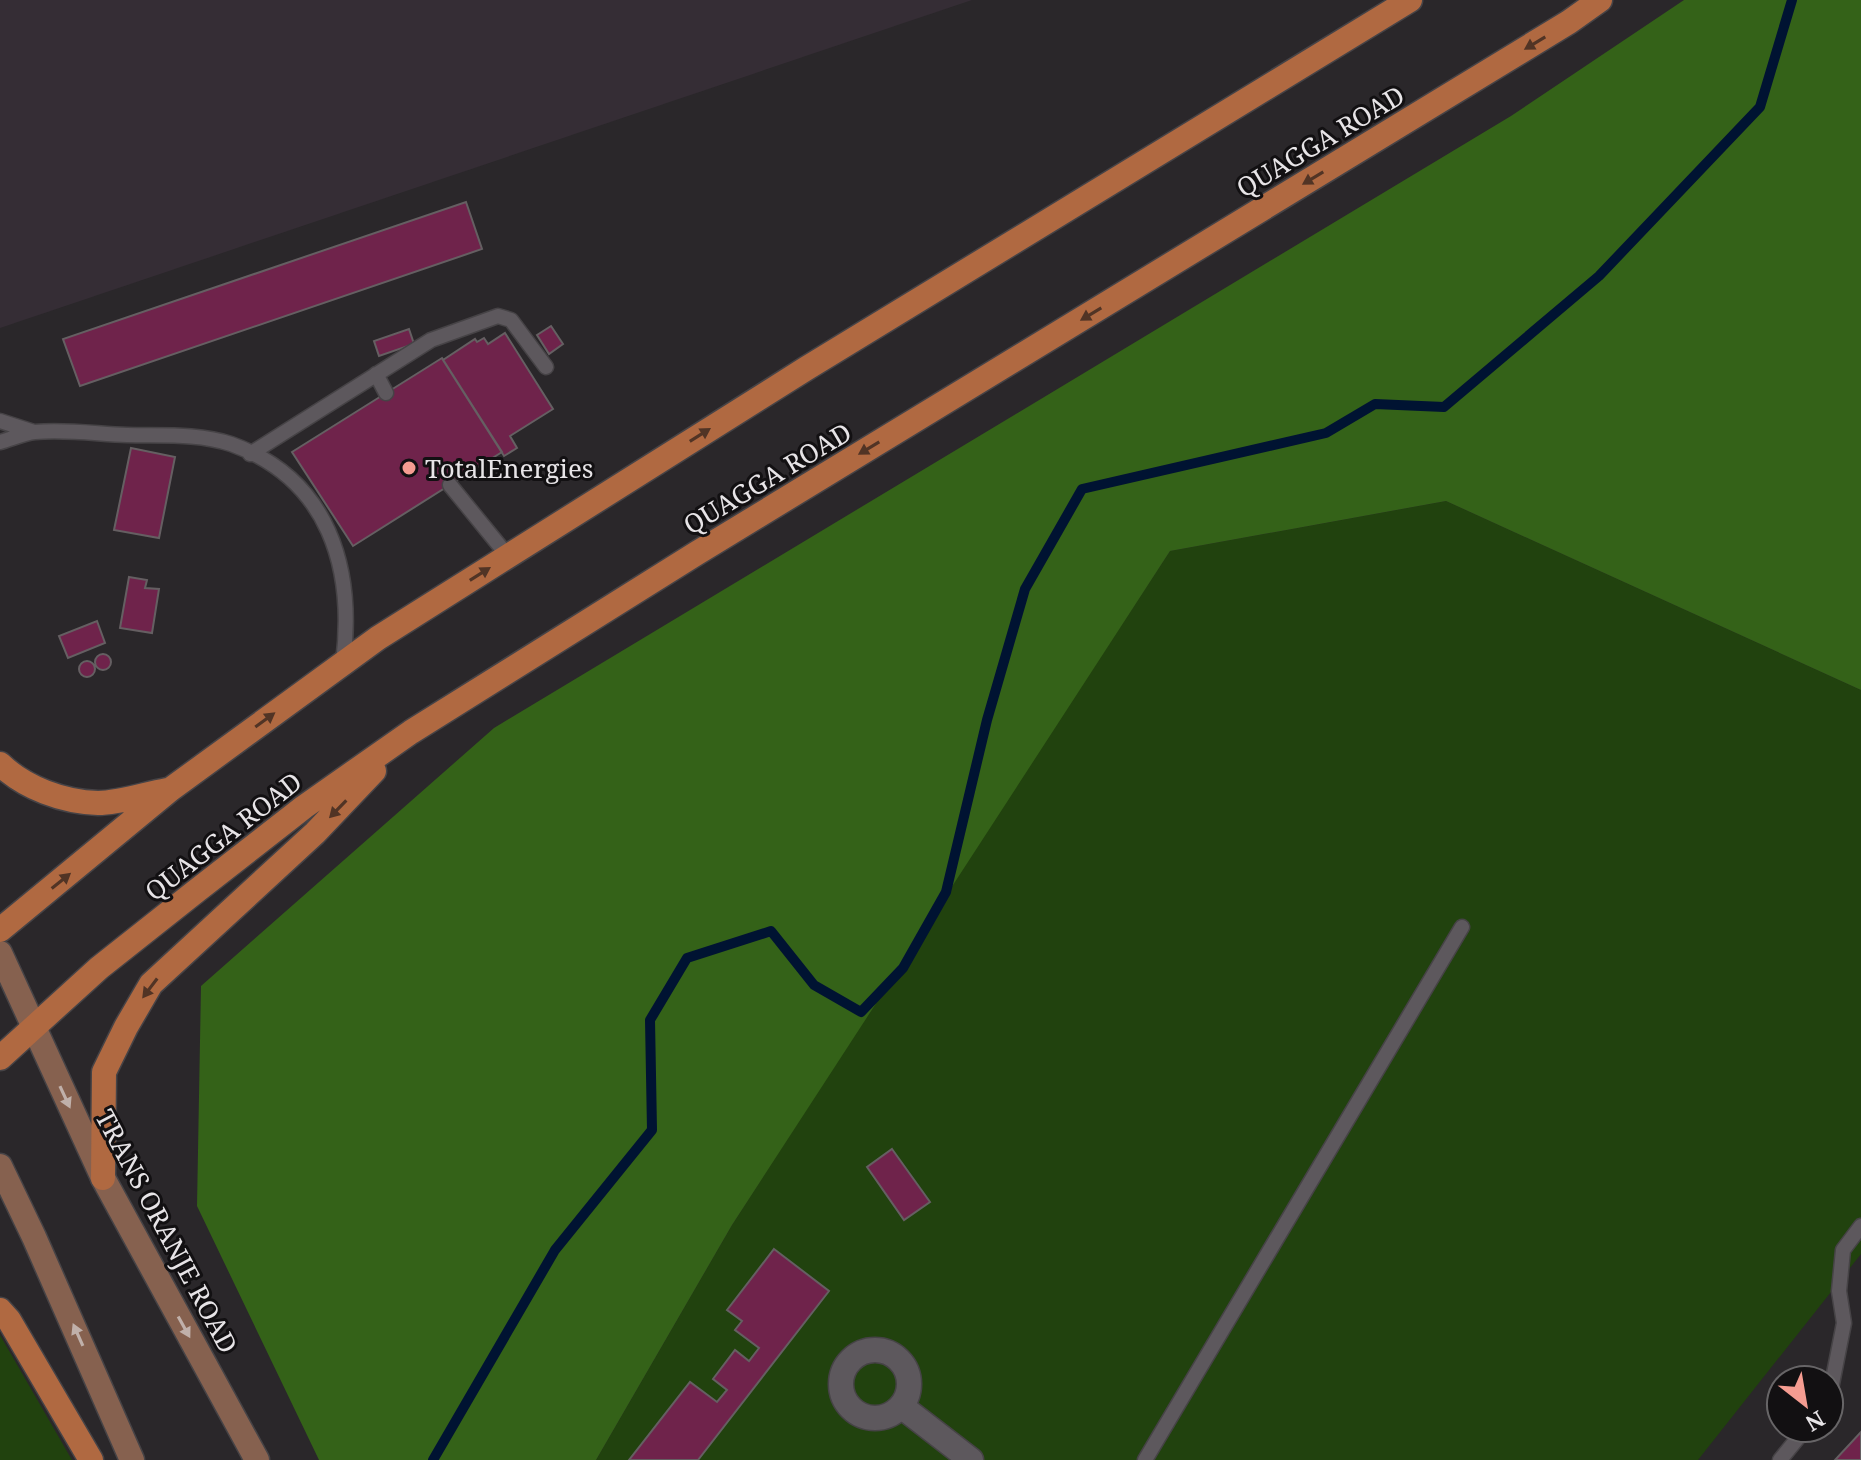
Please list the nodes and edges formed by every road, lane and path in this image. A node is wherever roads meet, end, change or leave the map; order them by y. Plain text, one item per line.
1 (1410, 0) edge
2 (1600, 0) edge
3 (546, 367) dead end
4 (376, 374) junction
5 (386, 393) dead end
6 (0, 421) edge
7 (34, 432) junction
8 (0, 442) edge
9 (250, 454) junction
10 (450, 485) dead end
11 (508, 556) junction
12 (343, 663) junction
13 (411, 732) junction
14 (0, 764) edge
15 (171, 789) junction
16 (1462, 927) dead end
17 (0, 930) edge
18 (0, 953) edge
19 (32, 1026) junction
20 (0, 1058) edge
21 (0, 1166) edge
22 (103, 1178) junction
23 (1861, 1226) edge
24 (0, 1310) edge
25 (1836, 1364) edge
26 (901, 1406) dead end
27 (1793, 1444) edge
28 (91, 1460) edge
29 (132, 1460) edge
30 (257, 1460) edge
31 (971, 1460) edge
32 (1145, 1460) edge
33 (1780, 1460) edge

11 -> 1 main road
2 -> 13 main road, QUAGGA ROAD
3 - 4 lane
4 - 5 lane
4 - 9 lane
6 - 7 lane
7 - 8 lane
7 - 9 lane
9 - 12 lane
10 - 11 lane
12 -> 11 main road
15 -> 12 main road
13 - 19 main road, QUAGGA ROAD
13 -> 22 main road
14 - 15 main road
17 -> 15 main road
16 - 32 lane
18 - 19 main road, TRANS ORANJE ROAD
19 - 20 main road, QUAGGA ROAD
19 -> 22 main road, TRANS ORANJE ROAD
29 -> 21 main road
22 -> 30 main road, TRANS ORANJE ROAD
23 - 25 lane
24 - 28 main road
26 - 31 street
27 - 33 lane

